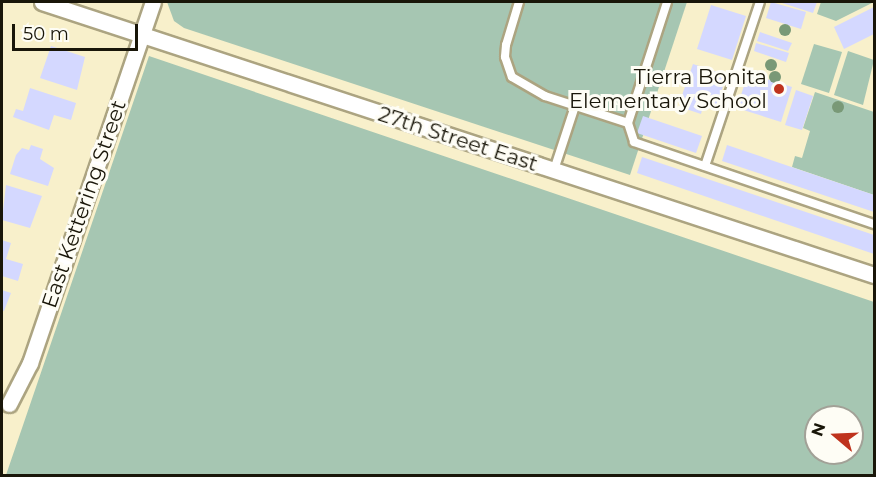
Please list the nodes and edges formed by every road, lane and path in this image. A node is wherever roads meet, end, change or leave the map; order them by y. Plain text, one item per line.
1 (42, 2) edge
2 (153, 2) edge
3 (519, 2) edge
4 (667, 2) edge
5 (760, 2) edge
6 (142, 36) junction
7 (575, 106) junction
8 (628, 123) junction
9 (705, 166) junction
10 (554, 171) junction
11 (874, 224) edge
12 (874, 275) edge
13 (9, 404) dead end

1 - 6 street, 27th Street East
2 - 6 street, East Kettering Street
3 - 7 lane
4 - 8 lane
5 - 9 lane
6 - 10 street, 27th Street East
6 - 13 street, East Kettering Street
7 - 8 lane
7 - 10 lane
8 - 9 lane
9 - 11 lane
10 - 12 street, 27th Street East

